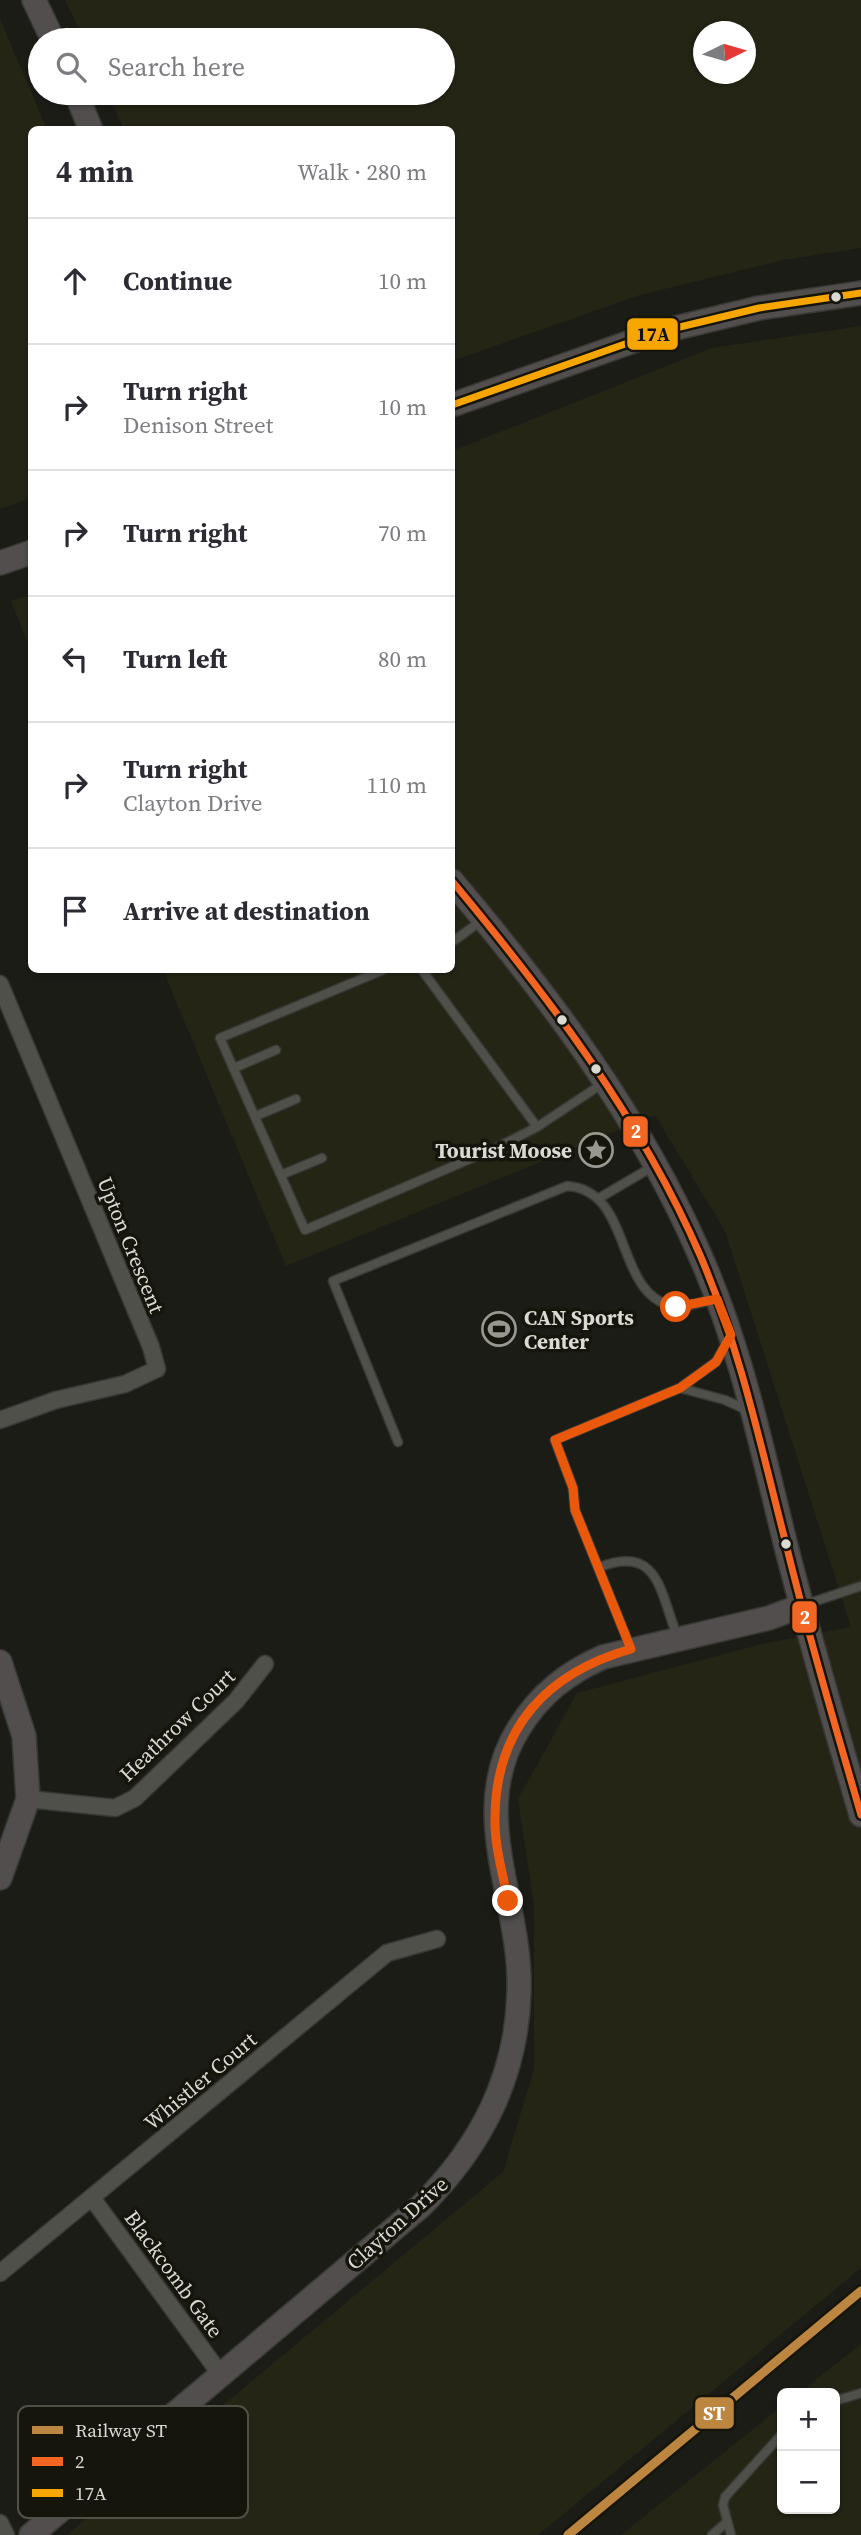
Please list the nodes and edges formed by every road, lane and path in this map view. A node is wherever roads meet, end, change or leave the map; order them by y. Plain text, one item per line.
1 (34, 0) edge
2 (47, 28) edge
3 (81, 105) edge
4 (89, 126) edge
5 (861, 293) edge
6 (455, 404) edge
7 (28, 553) edge
8 (0, 563) edge
9 (455, 885) edge
10 (484, 919) junction
11 (455, 940) edge
12 (376, 973) edge
13 (424, 973) edge
14 (0, 984) edge
15 (276, 1050) dead end
16 (234, 1068) junction
17 (605, 1082) junction
18 (296, 1099) dead end
19 (256, 1115) junction
20 (537, 1127) junction
21 (322, 1158) dead end
22 (656, 1164) junction
23 (281, 1175) junction
24 (601, 1197) junction
25 (717, 1299) junction
26 (731, 1335) junction
27 (680, 1388) junction
28 (756, 1414) junction
29 (0, 1420) edge
30 (398, 1442) dead end
31 (600, 1567) junction
32 (861, 1586) edge
33 (802, 1606) junction
34 (678, 1638) junction
35 (631, 1649) junction
36 (0, 1662) edge
37 (265, 1664) dead end
38 (28, 1799) junction
39 (861, 1815) edge
40 (0, 1878) edge
41 (437, 1939) dead end
42 (92, 2198) junction
43 (0, 2273) edge
44 (221, 2375) junction
45 (861, 2393) edge
46 (840, 2399) edge
47 (184, 2406) edge
48 (777, 2440) edge
49 (51, 2518) edge
50 (726, 2522) junction
51 (0, 2523) edge
52 (6, 2535) edge
53 (31, 2535) edge
54 (712, 2535) edge
55 (731, 2535) edge

1 - 2 main road
3 - 4 main road
5 - 6 main road
7 - 8 main road
9 - 10 main road
10 - 11 lane
10 - 17 main road
12 - 16 lane
13 - 20 lane
14 - 29 street, Upton Crescent
15 - 16 lane
16 - 19 lane
17 - 20 lane
17 - 22 main road
18 - 19 lane
19 - 23 lane
20 - 23 lane
21 - 23 lane
22 - 24 lane
22 - 25 main road
24 - 25 lane
24 - 30 lane
25 - 26 main road
26 - 27 lane
26 - 28 main road
27 - 28 lane
27 - 31 lane
28 - 33 main road
31 - 34 lane
31 - 35 lane
32 - 33 lane
33 - 34 main road, Clayton Drive
33 - 39 main road
34 - 35 main road, Clayton Drive
35 - 44 main road, Clayton Drive
36 - 38 main road
37 - 38 street, Heathrow Court
38 - 40 main road
41 - 42 street, Whistler Court
42 - 43 street, Whistler Court
42 - 44 street, Blackcomb Gate
44 - 47 main road, Clayton Drive
45 - 46 lane
48 - 50 lane
49 - 53 main road, Clayton Drive
50 - 54 lane
50 - 55 lane
51 - 52 street

